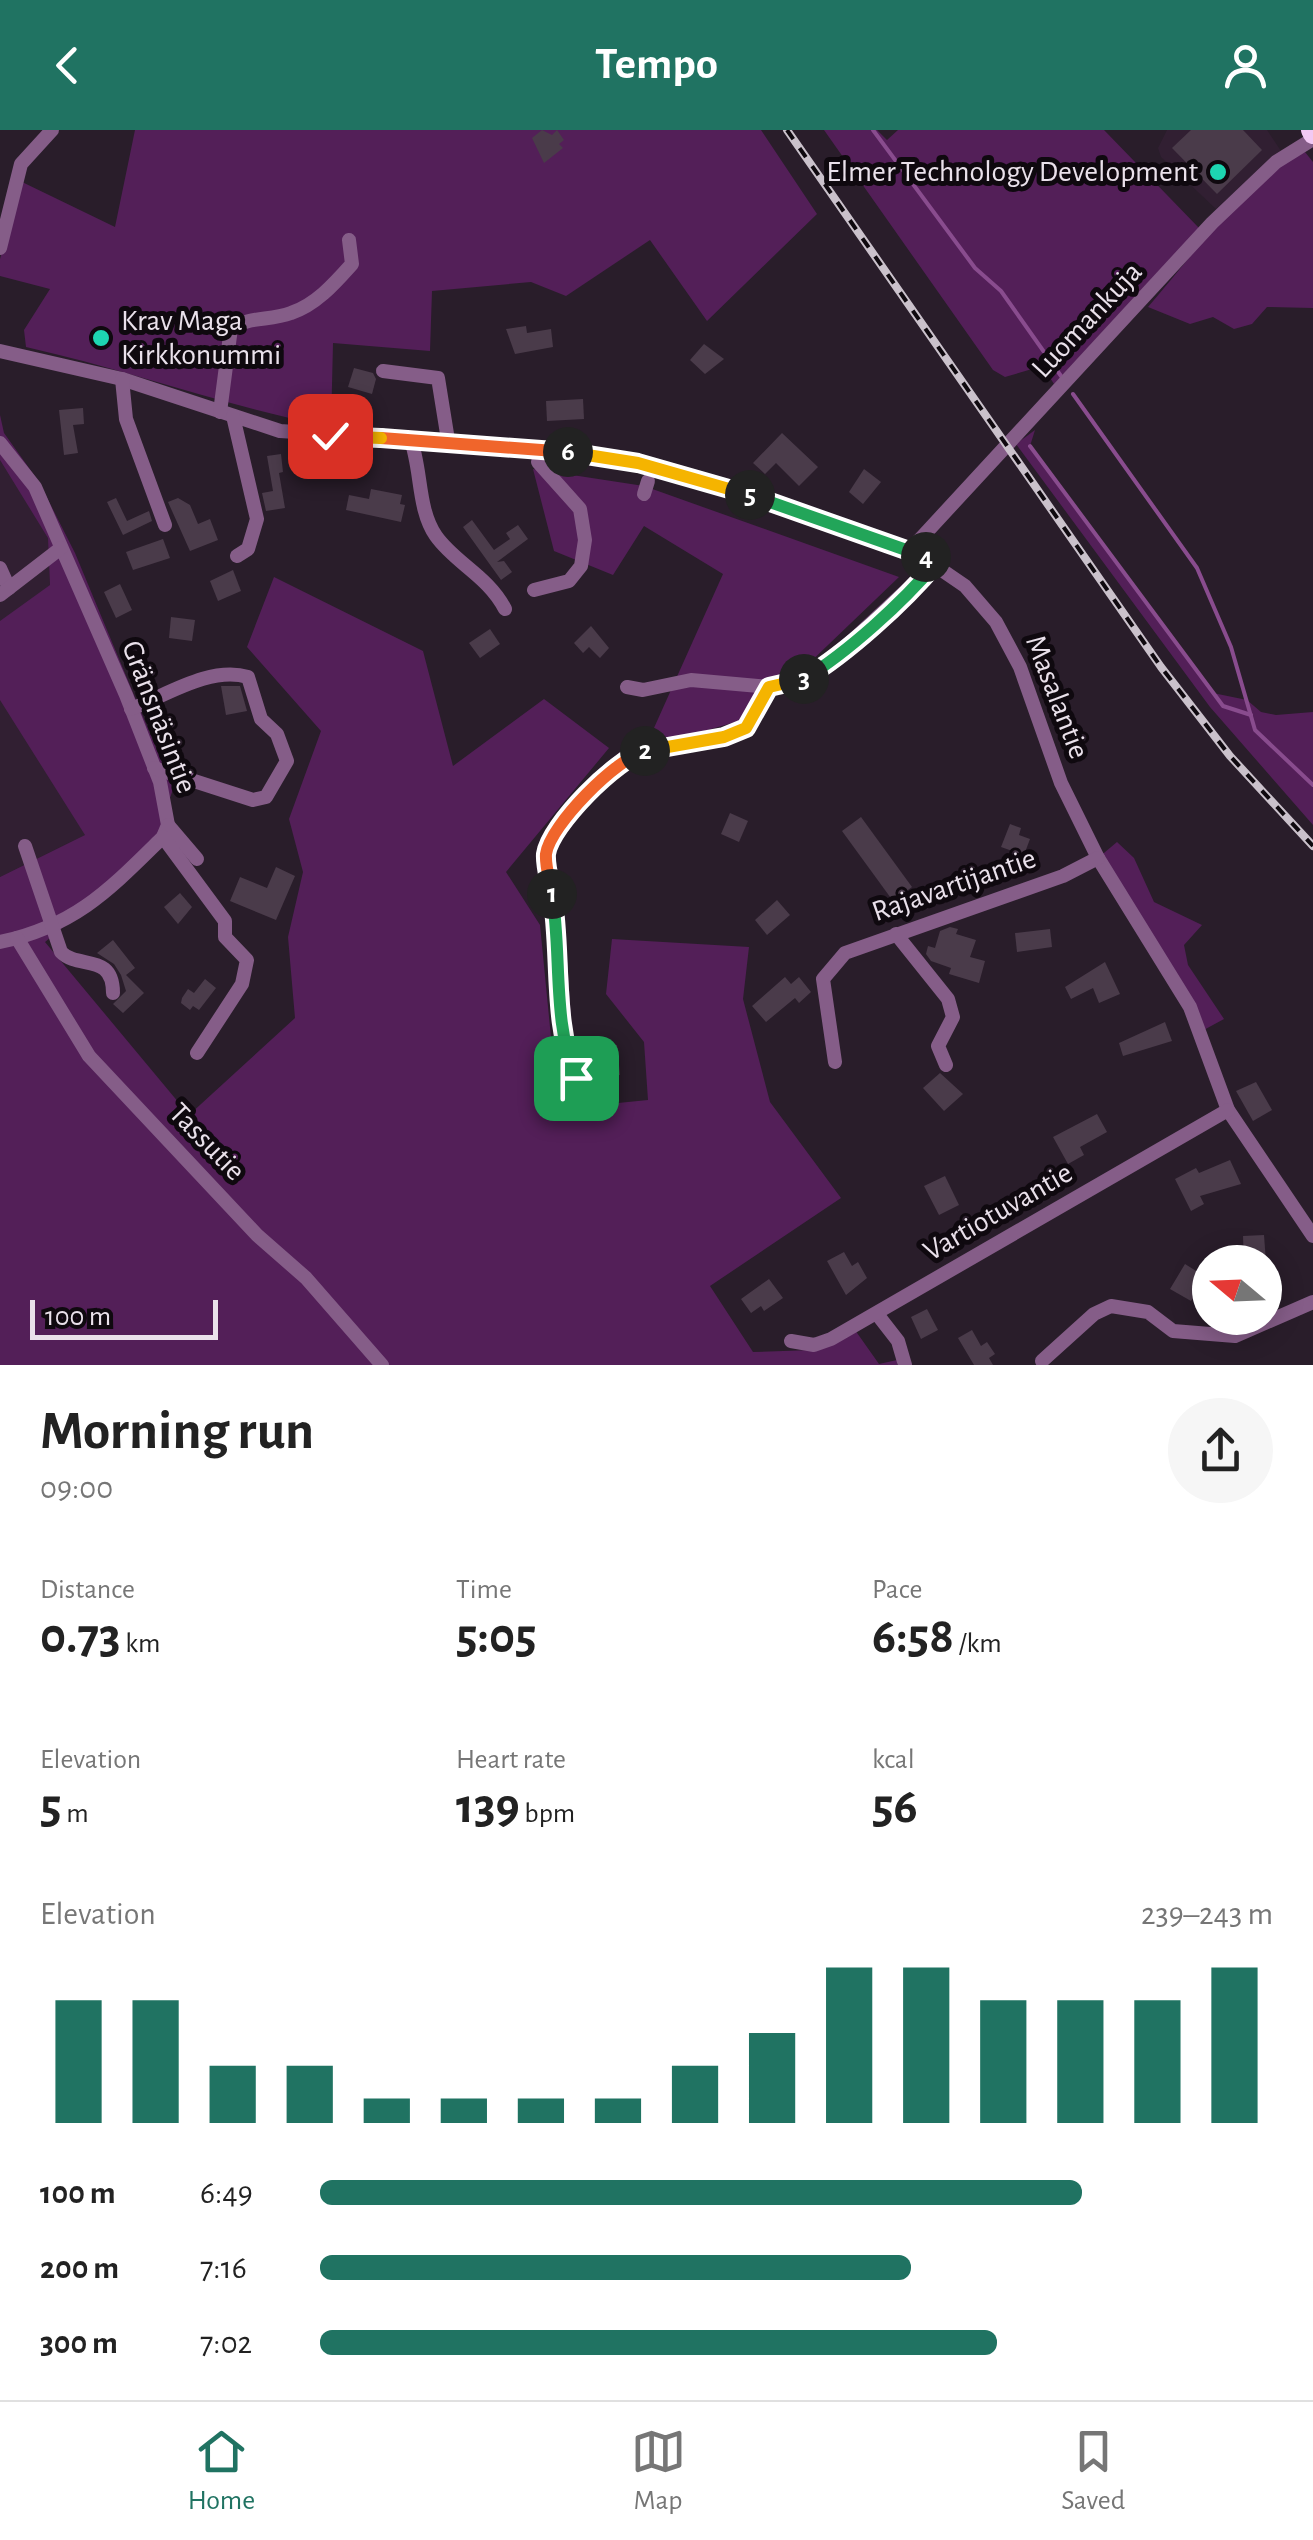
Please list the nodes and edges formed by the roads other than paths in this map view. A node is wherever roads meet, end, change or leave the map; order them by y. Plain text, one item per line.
1 (45, 133) edge
2 (1312, 134) edge
3 (349, 240) dead end
4 (0, 248) edge
5 (0, 351) edge
6 (383, 371) dead end
7 (122, 379) junction
8 (226, 414) junction
9 (410, 438) junction
10 (448, 440) junction
11 (0, 443) edge
12 (538, 462) dead end
13 (166, 524) dead end
14 (60, 548) junction
15 (911, 549) junction
16 (237, 556) dead end
17 (936, 563) junction
18 (0, 568) edge
19 (534, 590) dead end
20 (5, 591) edge
21 (505, 609) dead end
22 (627, 687) dead end
23 (769, 687) junction
24 (131, 709) junction
25 (154, 768) junction
26 (165, 831) junction
27 (25, 846) dead end
28 (1098, 858) junction
29 (197, 859) dead end
30 (54, 926) junction
31 (896, 934) junction
32 (17, 938) junction
33 (0, 942) edge
34 (113, 993) dead end
35 (197, 1054) dead end
36 (835, 1062) dead end
37 (946, 1065) dead end
38 (587, 1097) dead end
39 (1228, 1110) junction
40 (1313, 1236) edge
41 (1313, 1302) edge
42 (877, 1314) junction
43 (791, 1340) dead end
44 (1042, 1361) dead end
45 (382, 1365) edge
46 (905, 1365) edge

1 - 4 street
2 - 15 street, Luomankuja
3 - 8 street
5 - 7 street, Masalantie
6 - 10 street
7 - 8 street, Masalantie
7 - 13 street
8 - 9 street, Masalantie
8 - 16 street
9 - 10 street, Masalantie
9 - 21 street
10 - 15 street, Masalantie
11 - 14 street, Gränsnäsintie
12 - 19 street
14 - 20 street
14 - 24 street, Gränsnäsintie
15 - 17 street, Masalantie
17 - 23 street
17 - 28 street, Masalantie
18 - 20 street
22 - 23 street
23 - 38 street
24 - 25 street, Gränsnäsintie
24 - 25 street
25 - 26 street, Gränsnäsintie
26 - 29 street
26 - 30 street, Gränsnäsintie
26 - 35 street
27 - 30 street
28 - 31 street, Rajavartijantie
28 - 39 street, Masalantie
30 - 32 street, Gränsnäsintie
30 - 34 street
31 - 36 street, Rajavartijantie
31 - 37 street
32 - 33 street, Gränsnäsintie
32 - 45 street, Tassutie
39 - 40 street, Masalantie
39 - 42 street, Vartiotuvantie
41 - 44 street
42 - 43 street, Vartiotuvantie
42 - 46 street

